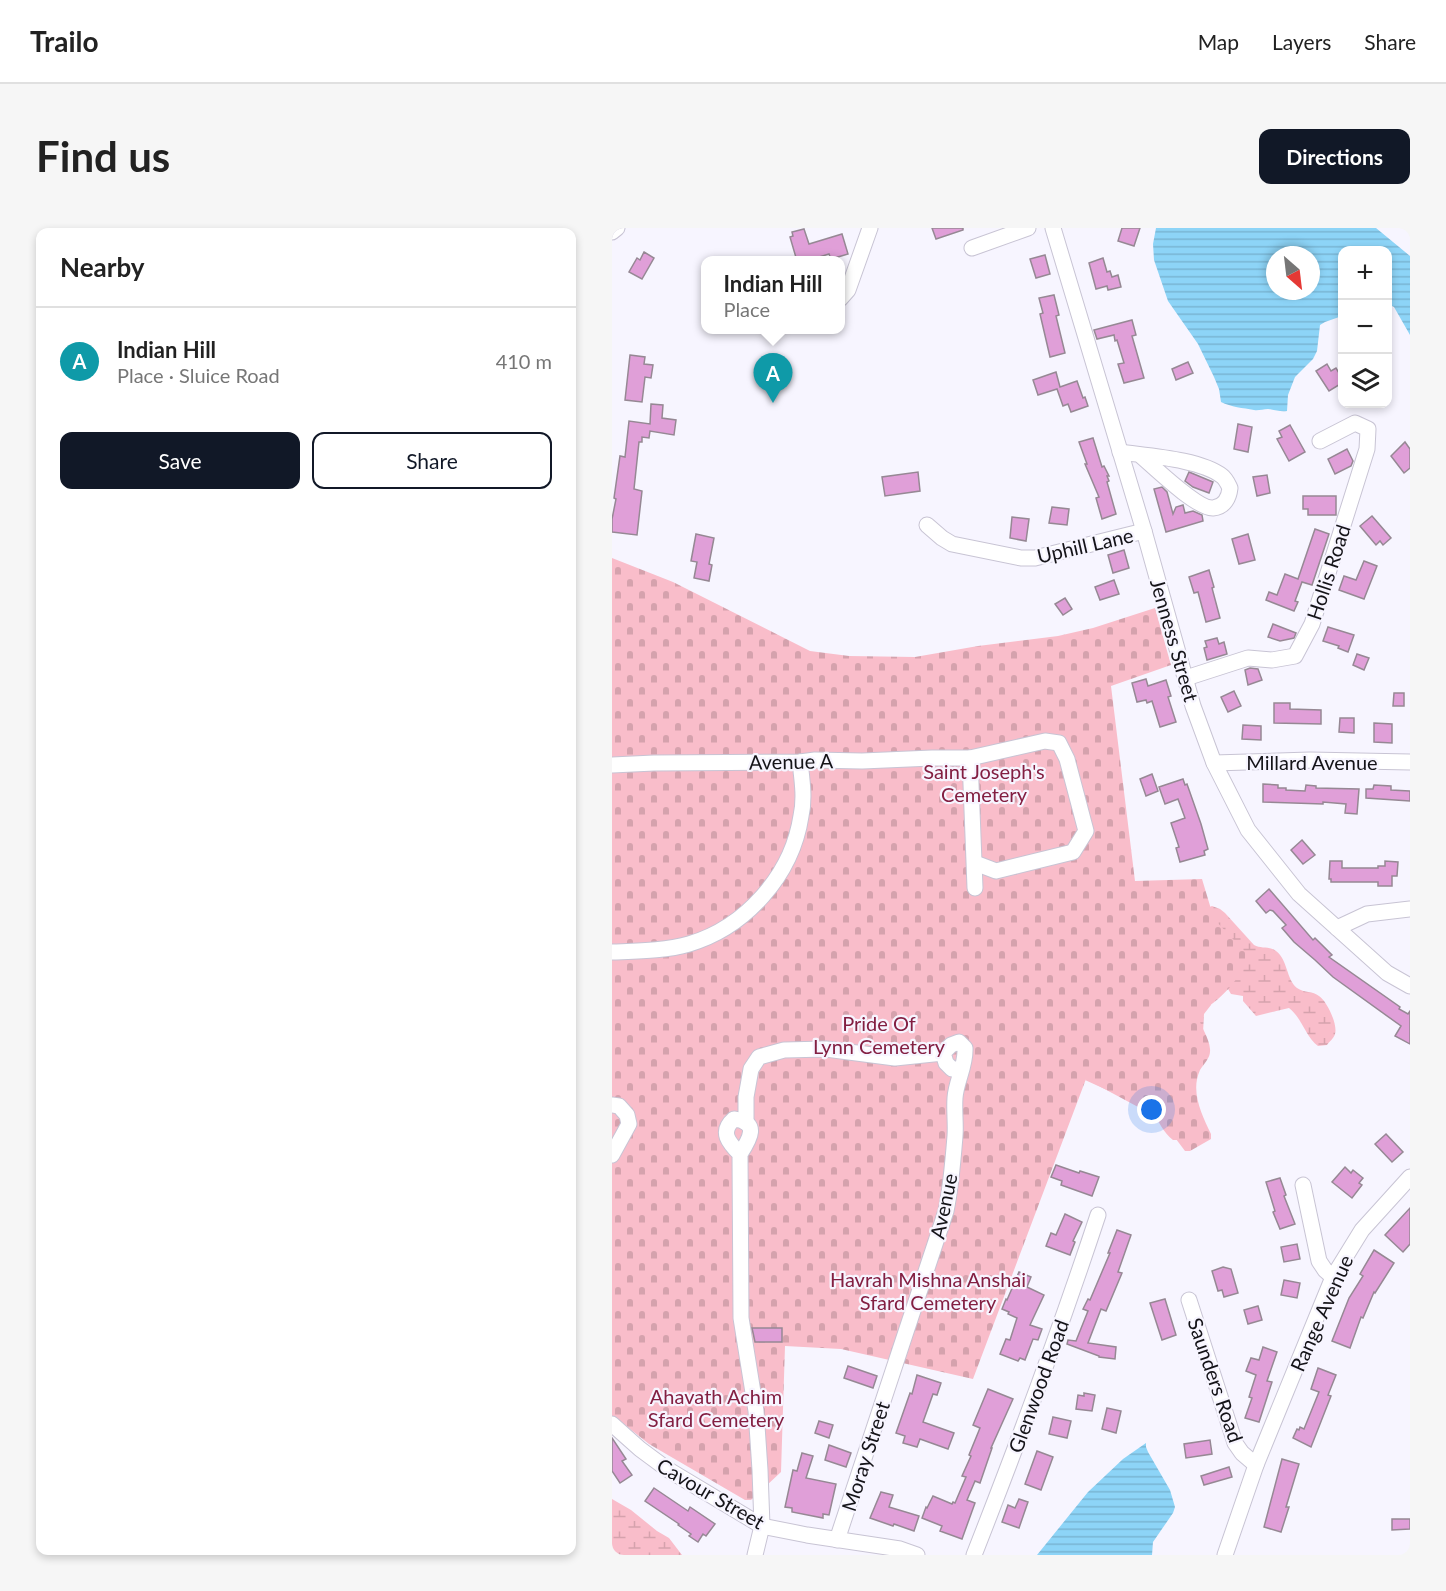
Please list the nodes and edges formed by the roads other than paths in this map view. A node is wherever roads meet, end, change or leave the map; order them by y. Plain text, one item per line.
1 (617, 228) edge
2 (870, 228) edge
3 (1028, 228) edge
4 (1053, 228) edge
5 (612, 232) edge
6 (972, 248) dead end
7 (845, 287) edge
8 (1320, 441) dead end
9 (1120, 452) junction
10 (1140, 455) junction
11 (927, 525) dead end
12 (1144, 531) junction
13 (1186, 678) junction
14 (970, 758) junction
15 (800, 762) junction
16 (1410, 762) edge
17 (1214, 763) junction
18 (612, 765) edge
19 (975, 863) junction
20 (975, 888) dead end
21 (1410, 909) edge
22 (1337, 928) junction
23 (612, 952) edge
24 (1410, 986) edge
25 (612, 1105) edge
26 (746, 1123) junction
27 (740, 1154) junction
28 (612, 1155) edge
29 (1410, 1177) edge
30 (1303, 1185) dead end
31 (1098, 1215) dead end
32 (1333, 1277) junction
33 (1189, 1300) dead end
34 (892, 1373) joint
35 (616, 1428) edge
36 (1256, 1465) junction
37 (762, 1526) junction
38 (837, 1540) junction
39 (755, 1555) edge
40 (917, 1555) edge
41 (974, 1555) edge
42 (1225, 1555) edge

1 - 5 street
2 - 7 street
3 - 6 street
4 - 9 street, Jenness Street
8 - 13 street, Hollis Road
9 - 10 street
9 - 12 street, Jenness Street
10 - 10 street
11 - 12 street, Uphill Lane
12 - 13 street, Jenness Street
13 - 17 street, Jenness Street
14 - 15 street, Avenue A
14 - 19 street
14 - 19 street, Avenue A
15 - 18 street, Avenue A
15 - 23 street
16 - 17 street, Millard Avenue
17 - 22 street, Jenness Street
19 - 20 street
21 - 22 street
22 - 24 street, Jenness Street
25 - 28 street
26 - 27 street, Avenue
26 - 27 street, Avenue
26 - 34 street, Avenue
27 - 37 street, Avenue
29 - 32 street, Range Avenue
30 - 32 street
31 - 41 street, Glenwood Road
32 - 36 street, Range Avenue
33 - 36 street, Saunders Road
34 - 38 street, Moray Street
35 - 37 street, Cavour Street
36 - 42 street, Saunders Road
37 - 38 street, Cavour Street
37 - 39 street, Avenue
38 - 40 street, Cavour Street

